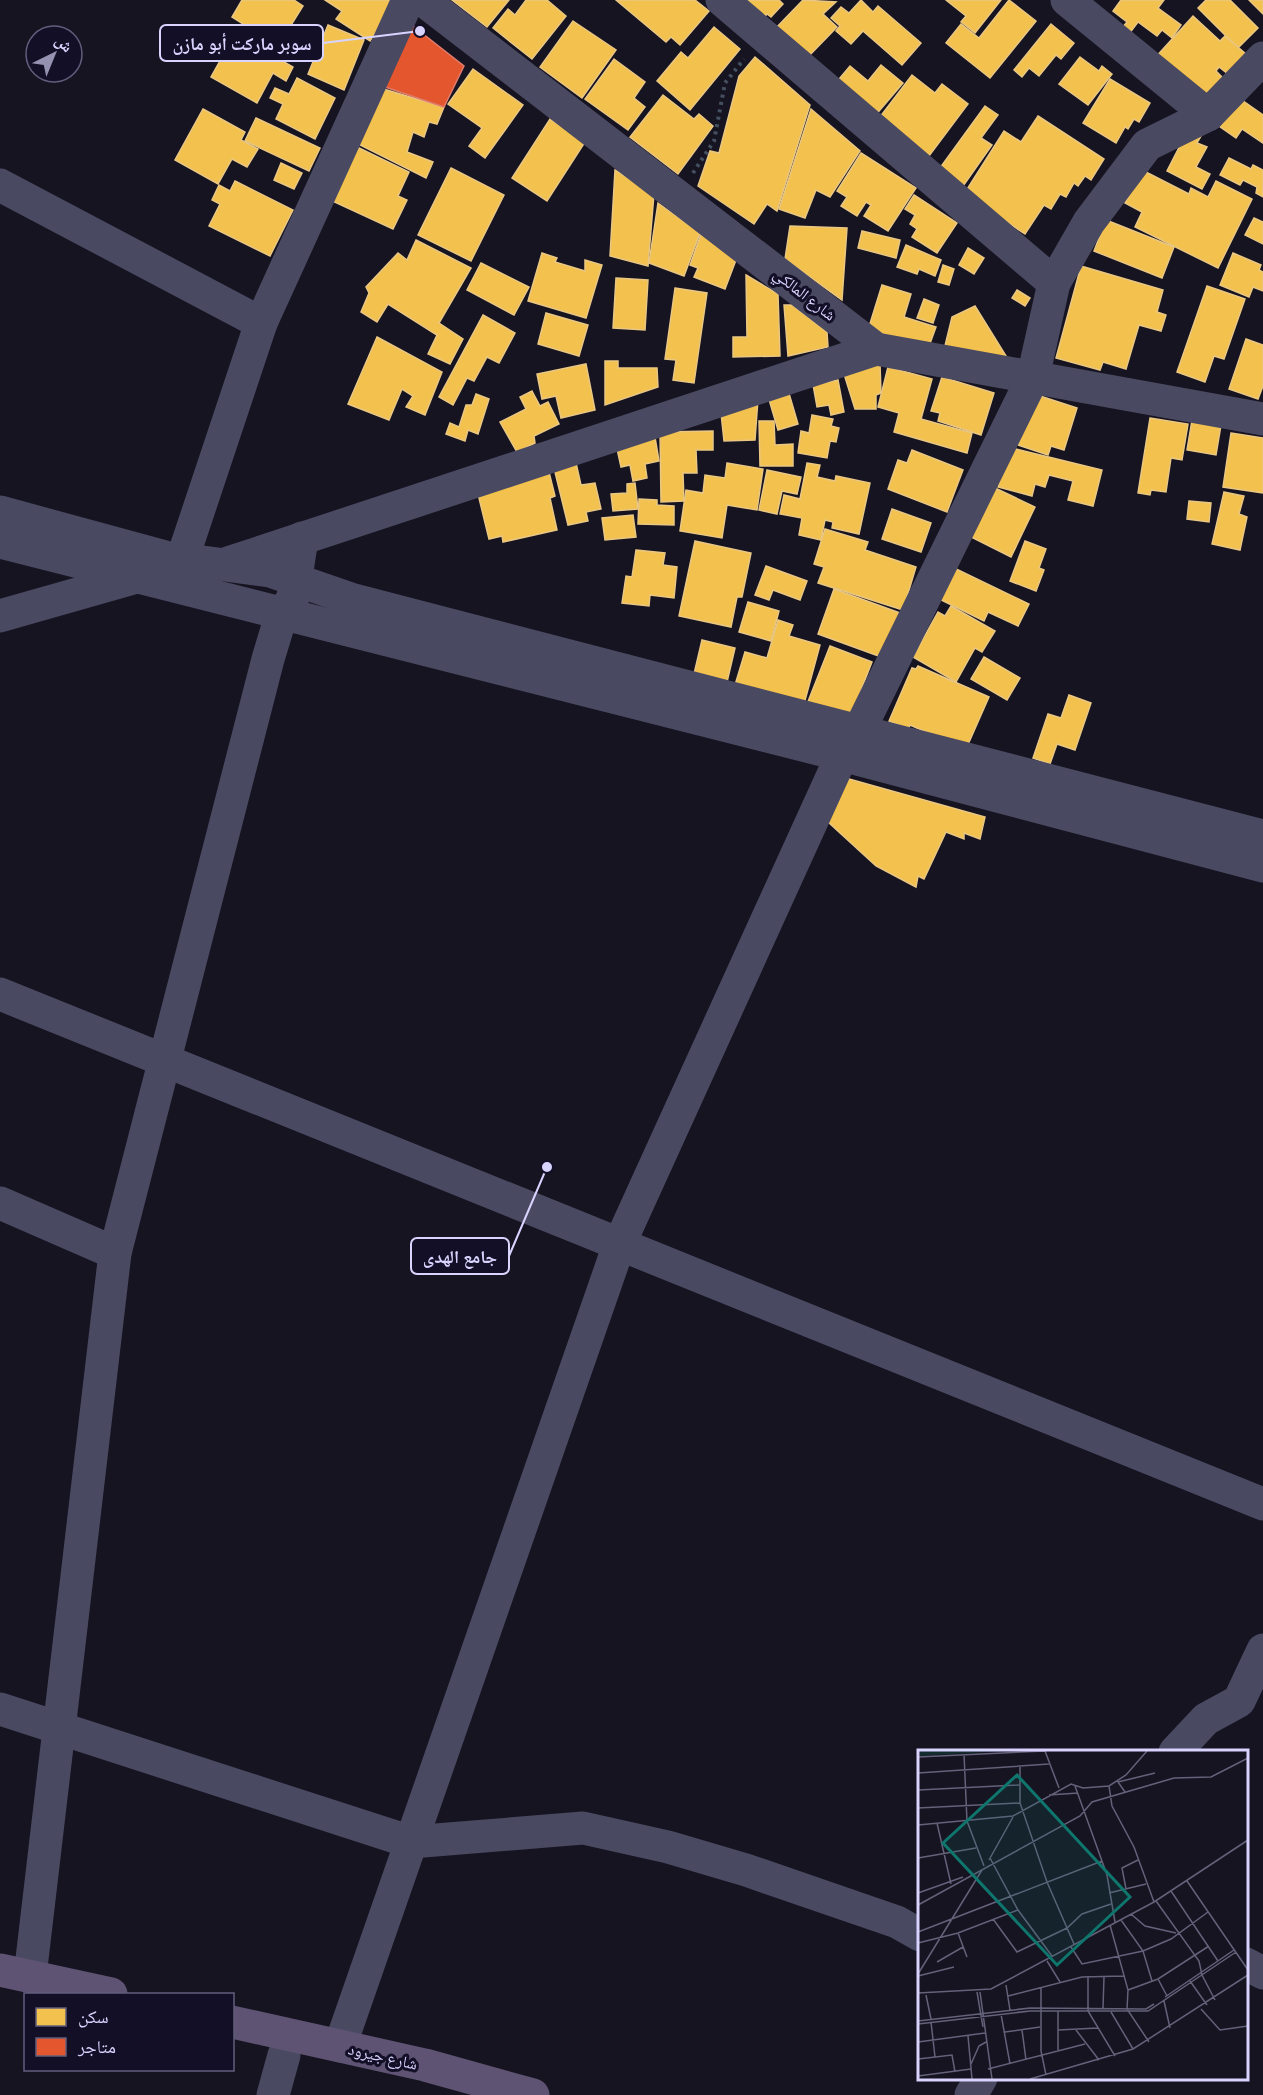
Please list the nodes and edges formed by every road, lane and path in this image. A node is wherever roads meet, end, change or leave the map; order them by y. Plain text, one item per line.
1 (408, 0) edge
2 (423, 0) edge
3 (722, 0) edge
4 (1067, 0) edge
5 (763, 35) junction
6 (1263, 58) edge
7 (1208, 115) junction
8 (0, 185) edge
9 (678, 196) junction
10 (1054, 283) junction
11 (261, 323) junction
12 (876, 349) junction
13 (1033, 377) junction
14 (1263, 419) edge
15 (0, 512) edge
16 (302, 538) junction
17 (0, 542) edge
18 (182, 560) junction
19 (225, 564) junction
20 (138, 577) junction
21 (296, 580) junction
22 (217, 598) junction
23 (285, 613) junction
24 (0, 616) edge
25 (851, 743) junction
26 (1263, 836) edge
27 (1263, 866) edge
28 (0, 994) edge
29 (165, 1062) junction
30 (0, 1203) edge
31 (619, 1245) junction
32 (115, 1253) junction
33 (1263, 1504) edge
34 (1263, 1650) edge
35 (0, 1709) edge
36 (58, 1727) junction
37 (1177, 1750) edge
38 (411, 1842) junction
39 (918, 1934) edge
40 (1248, 1965) edge
41 (1263, 1973) edge
42 (19, 1981) edge
43 (0, 1992) edge
44 (98, 1993) edge
45 (234, 2022) edge
46 (234, 2044) edge
47 (340, 2046) junction
48 (284, 2055) junction
49 (980, 2080) edge
50 (273, 2095) edge
51 (459, 2095) edge
52 (533, 2095) edge
53 (971, 2095) edge

1 - 11 street
2 - 9 street, شارع المالكي
3 - 5 street
4 - 7 street
5 - 9 path
5 - 10 street
6 - 7 street
7 - 10 street
8 - 11 street
9 - 12 street, شارع المالكي
10 - 13 street
11 - 18 street
12 - 13 street, شارع المالكي
12 - 16 street
13 - 14 street, شارع المالكي
13 - 25 street
15 - 18 street
16 - 19 street
16 - 21 street
17 - 20 street
18 - 19 street
19 - 21 street
19 - 22 street
20 - 22 street
20 - 24 street
21 - 23 street
21 - 25 street
22 - 23 street
23 - 25 street
23 - 29 street
25 - 26 street
25 - 27 street
25 - 31 street
28 - 29 street
29 - 31 street
29 - 32 street
30 - 32 street
31 - 33 street
31 - 38 street
32 - 36 street
34 - 37 street
35 - 36 street
36 - 38 street
36 - 42 street
38 - 39 street
38 - 47 street
40 - 41 street
42 - 43 main road
42 - 44 main road
45 - 47 main road, شارع جيرود
46 - 48 main road, شارع جيرود
47 - 52 main road, شارع جيرود
48 - 50 street
48 - 51 main road, شارع جيرود
49 - 53 street

